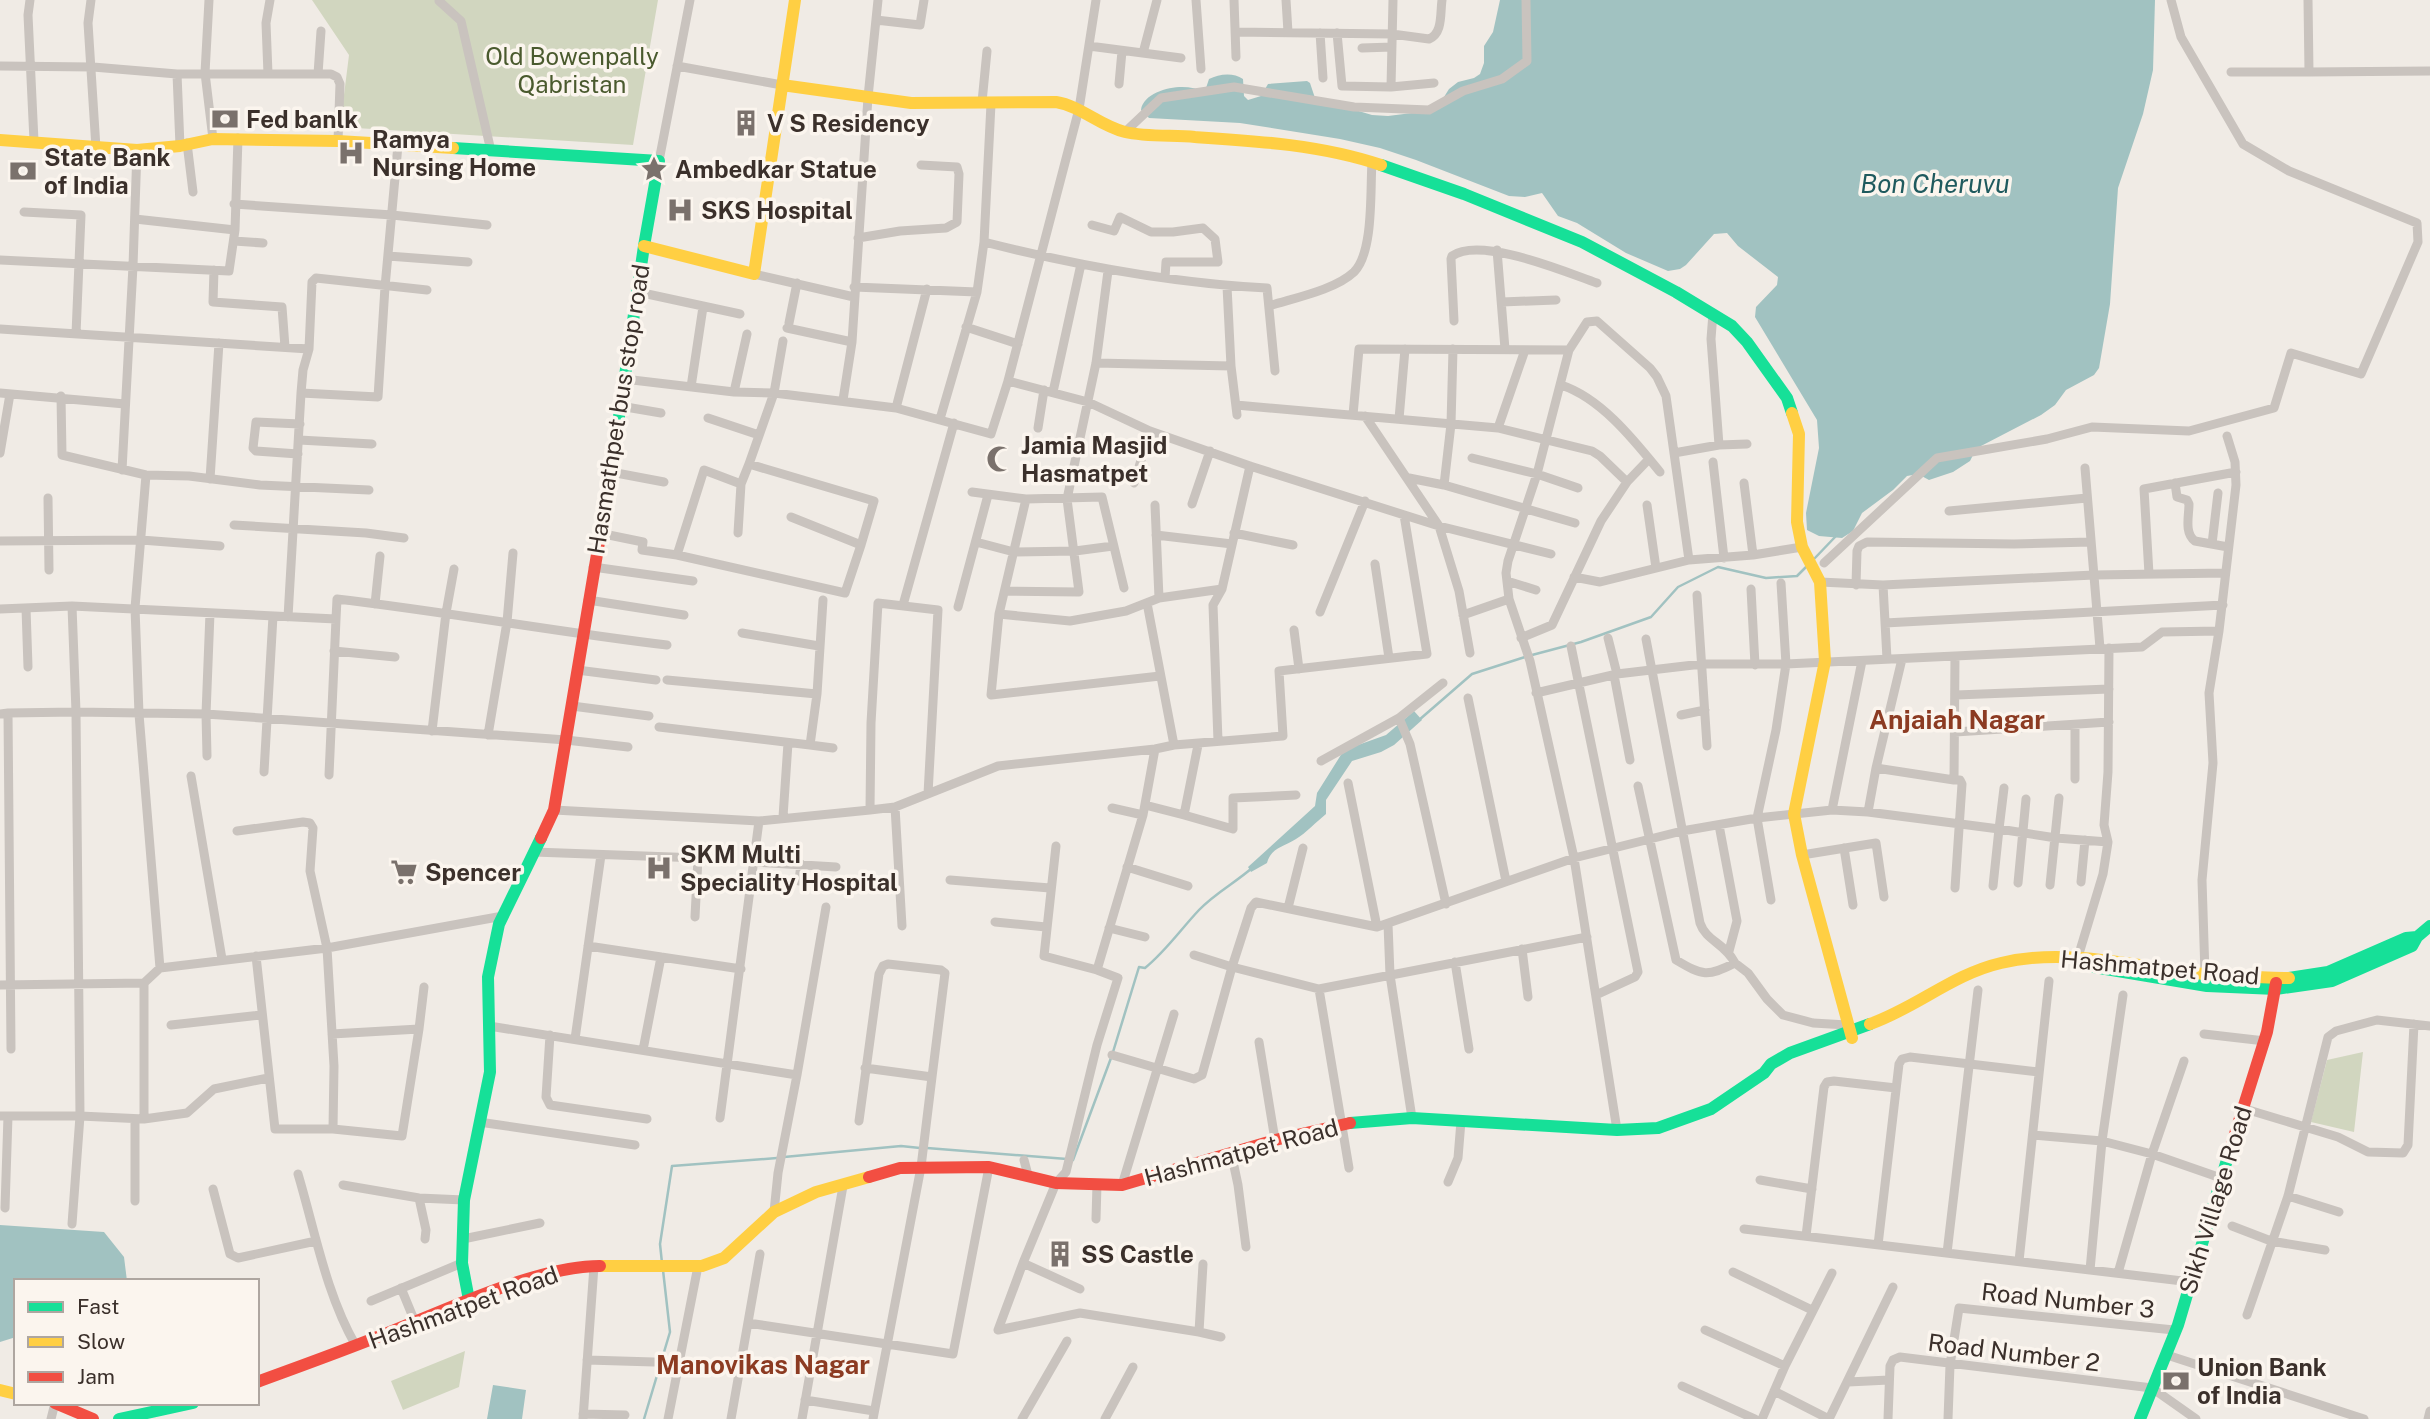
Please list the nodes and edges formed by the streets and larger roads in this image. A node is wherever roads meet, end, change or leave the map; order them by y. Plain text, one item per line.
1 (30, 0) edge
2 (91, 0) edge
3 (209, 0) edge
4 (270, 0) edge
5 (690, 0) edge
6 (794, 0) edge
7 (878, 0) edge
8 (924, 0) edge
9 (1096, 0) edge
10 (1157, 0) edge
11 (1196, 0) edge
12 (1234, 0) edge
13 (1286, 0) edge
14 (1393, 0) edge
15 (1442, 0) edge
16 (1526, 0) edge
17 (2171, 0) edge
18 (2308, 0) edge
19 (439, 1) edge
20 (876, 20) junction
21 (321, 31) dead end
22 (1236, 32) junction
23 (1288, 32) junction
24 (1320, 33) junction
25 (1337, 33) junction
26 (1392, 34) junction
27 (1090, 46) junction
28 (1392, 47) junction
29 (1362, 48) dead end
30 (987, 51) dead end
31 (1122, 51) junction
32 (1143, 53) junction
33 (1236, 57) dead end
34 (1181, 58) dead end
35 (0, 66) edge
36 (30, 66) junction
37 (677, 66) junction
38 (93, 68) junction
39 (1201, 69) dead end
40 (2430, 71) edge
41 (2231, 72) dead end
42 (2309, 72) junction
43 (177, 74) junction
44 (205, 74) junction
45 (268, 74) junction
46 (318, 74) junction
47 (1323, 78) dead end
48 (1434, 83) dead end
49 (1119, 84) dead end
50 (782, 85) junction
51 (1391, 87) junction
52 (868, 97) junction
53 (987, 103) junction
54 (1079, 109) junction
55 (1125, 132) junction
56 (238, 138) junction
57 (213, 139) junction
58 (0, 140) edge
59 (34, 141) junction
60 (338, 141) junction
61 (183, 145) junction
62 (398, 145) junction
63 (96, 148) junction
64 (137, 149) junction
65 (491, 151) junction
66 (659, 161) junction
67 (1372, 162) junction
68 (921, 164) dead end
69 (193, 192) dead end
70 (234, 204) junction
71 (24, 212) dead end
72 (392, 215) junction
73 (135, 219) junction
74 (487, 225) dead end
75 (1092, 225) dead end
76 (235, 230) junction
77 (858, 238) junction
78 (234, 241) junction
79 (984, 242) junction
80 (263, 243) dead end
81 (644, 246) junction
82 (1497, 250) junction
83 (388, 256) junction
84 (1041, 256) junction
85 (0, 260) edge
86 (468, 262) dead end
87 (78, 264) junction
88 (1081, 264) junction
89 (133, 266) junction
90 (214, 270) junction
91 (1108, 271) junction
92 (754, 274) junction
93 (1165, 278) junction
94 (1597, 283) dead end
95 (797, 284) junction
96 (1227, 286) junction
97 (385, 287) junction
98 (927, 289) junction
99 (428, 290) dead end
100 (638, 292) junction
101 (854, 292) junction
102 (977, 292) junction
103 (1556, 300) dead end
104 (1502, 302) junction
105 (1269, 306) junction
106 (703, 307) junction
107 (1713, 313) junction
108 (740, 314) dead end
109 (1454, 321) dead end
110 (966, 327) junction
111 (0, 330) edge
112 (76, 334) junction
113 (747, 334) dead end
114 (129, 339) junction
115 (783, 341) dead end
116 (852, 342) junction
117 (219, 343) junction
118 (1018, 344) junction
119 (285, 347) junction
120 (309, 349) junction
121 (1405, 349) junction
122 (1453, 349) junction
123 (1505, 349) junction
124 (1569, 350) junction
125 (1525, 351) junction
126 (1096, 363) junction
127 (1231, 366) junction
128 (1275, 371) dead end
129 (624, 379) junction
130 (1008, 381) junction
131 (1561, 385) junction
132 (691, 387) junction
133 (1049, 391) junction
134 (734, 392) junction
135 (5, 393) edge
136 (301, 393) junction
137 (774, 393) junction
138 (61, 397) junction
139 (843, 400) junction
140 (1088, 402) junction
141 (125, 404) junction
142 (620, 406) junction
143 (896, 408) junction
144 (661, 414) dead end
145 (1353, 415) junction
146 (1365, 416) junction
147 (708, 418) dead end
148 (940, 419) junction
149 (1399, 419) junction
150 (954, 423) junction
151 (300, 424) junction
152 (1451, 424) junction
153 (1038, 428) dead end
154 (1498, 428) junction
155 (1150, 431) junction
156 (760, 435) junction
157 (2227, 436) dead end
158 (296, 437) junction
159 (1547, 440) junction
160 (372, 444) dead end
161 (1747, 444) dead end
162 (1719, 445) junction
163 (1210, 452) junction
164 (0, 453) edge
165 (1674, 453) junction
166 (298, 454) junction
167 (1472, 458) dead end
168 (1649, 459) junction
169 (1713, 462) dead end
170 (749, 464) junction
171 (1250, 466) junction
172 (2085, 468) dead end
173 (122, 470) junction
174 (611, 472) junction
175 (1660, 472) dead end
176 (2236, 472) junction
177 (1537, 474) junction
178 (146, 475) junction
179 (1409, 478) junction
180 (210, 479) junction
181 (664, 482) dead end
182 (1133, 482) dead end
183 (1626, 482) junction
184 (1744, 483) dead end
185 (2175, 483) junction
186 (741, 484) junction
187 (295, 485) junction
188 (1444, 485) junction
189 (1578, 488) dead end
190 (369, 490) dead end
191 (972, 492) dead end
192 (2218, 493) dead end
193 (988, 495) junction
194 (48, 498) dead end
195 (2087, 498) junction
196 (1027, 499) junction
197 (1067, 499) junction
198 (1364, 502) junction
199 (1155, 505) dead end
200 (1192, 505) dead end
201 (1647, 505) dead end
202 (1525, 510) junction
203 (1949, 511) dead end
204 (1404, 515) junction
205 (791, 517) dead end
206 (1575, 523) dead end
207 (234, 525) dead end
208 (1439, 526) junction
209 (295, 529) junction
210 (599, 533) junction
211 (738, 533) dead end
212 (1234, 533) junction
213 (1156, 535) junction
214 (404, 538) dead end
215 (141, 540) junction
216 (0, 541) edge
217 (48, 541) junction
218 (976, 542) junction
219 (2090, 542) junction
220 (1232, 544) junction
221 (2212, 544) junction
222 (861, 545) junction
223 (1113, 545) junction
224 (1293, 545) dead end
225 (1513, 545) junction
226 (220, 546) dead end
227 (2228, 547) junction
228 (1075, 551) junction
229 (1804, 551) junction
230 (1014, 552) junction
231 (513, 553) dead end
232 (1551, 554) dead end
233 (677, 555) junction
234 (1753, 555) junction
235 (380, 556) dead end
236 (1724, 558) junction
237 (1689, 560) junction
238 (1824, 563) dead end
239 (1376, 564) dead end
240 (593, 567) junction
241 (1656, 568) junction
242 (454, 569) dead end
243 (50, 570) dead end
244 (2225, 573) junction
245 (2149, 574) junction
246 (2094, 575) junction
247 (1574, 577) junction
248 (1817, 578) junction
249 (692, 581) dead end
250 (1507, 582) junction
251 (1781, 583) dead end
252 (1856, 585) junction
253 (1883, 585) junction
254 (1124, 588) dead end
255 (1222, 589) junction
256 (1751, 589) dead end
257 (1536, 590) dead end
258 (1005, 591) junction
259 (1697, 594) dead end
260 (1159, 598) junction
261 (1509, 599) junction
262 (588, 600) junction
263 (823, 600) dead end
264 (1147, 603) junction
265 (375, 604) junction
266 (903, 605) junction
267 (2223, 605) junction
268 (72, 606) junction
269 (958, 607) dead end
270 (26, 608) junction
271 (135, 608) junction
272 (0, 609) edge
273 (1320, 612) dead end
274 (2096, 612) junction
275 (210, 613) junction
276 (446, 613) junction
277 (999, 614) junction
278 (684, 615) dead end
279 (1463, 615) junction
280 (273, 616) junction
281 (288, 617) junction
282 (336, 619) junction
283 (507, 622) junction
284 (1885, 623) junction
285 (1294, 630) dead end
286 (2220, 631) junction
287 (742, 633) dead end
288 (582, 635) junction
289 (1521, 638) junction
290 (1608, 638) dead end
291 (1646, 639) dead end
292 (667, 645) dead end
293 (819, 646) junction
294 (1571, 646) dead end
295 (2105, 648) junction
296 (334, 651) junction
297 (1470, 653) dead end
298 (1955, 656) junction
299 (396, 657) dead end
300 (1389, 658) junction
301 (1887, 659) junction
302 (1902, 659) junction
303 (1825, 661) junction
304 (1862, 661) junction
305 (1703, 664) junction
306 (1755, 664) junction
307 (1786, 664) junction
308 (28, 667) dead end
309 (1298, 669) junction
310 (577, 670) junction
311 (1651, 670) junction
312 (1615, 675) junction
313 (1160, 676) junction
314 (656, 680) dead end
315 (667, 680) dead end
316 (1443, 683) dead end
317 (1580, 684) junction
318 (2109, 689) junction
319 (1536, 693) junction
320 (817, 694) junction
321 (1956, 695) junction
322 (1468, 698) dead end
323 (572, 706) junction
324 (1705, 710) junction
325 (76, 712) junction
326 (4, 714) edge
327 (139, 714) junction
328 (206, 714) junction
329 (1681, 715) dead end
330 (649, 716) dead end
331 (1399, 718) junction
332 (268, 719) junction
333 (2109, 722) junction
334 (333, 724) junction
335 (2075, 725) junction
336 (659, 727) dead end
337 (432, 731) junction
338 (1955, 732) junction
339 (488, 734) junction
340 (565, 740) junction
341 (1218, 741) junction
342 (788, 743) junction
343 (1174, 745) junction
344 (1198, 745) junction
345 (810, 746) junction
346 (1707, 746) dead end
347 (628, 747) dead end
348 (833, 748) dead end
349 (1155, 749) junction
350 (207, 756) dead end
351 (1630, 760) dead end
352 (1321, 761) dead end
353 (1876, 768) junction
354 (264, 772) dead end
355 (329, 775) dead end
356 (191, 776) dead end
357 (2075, 779) dead end
358 (1954, 780) junction
359 (1348, 782) dead end
360 (1638, 786) dead end
361 (2004, 788) dead end
362 (928, 794) junction
363 (1296, 795) dead end
364 (2059, 798) dead end
365 (2026, 799) dead end
366 (1145, 804) junction
367 (895, 807) junction
368 (1112, 808) dead end
369 (554, 810) junction
370 (870, 810) junction
371 (1832, 810) junction
372 (1868, 812) junction
373 (1794, 814) junction
374 (1143, 815) junction
375 (1184, 815) junction
376 (783, 817) junction
377 (1757, 818) junction
378 (759, 821) junction
379 (1718, 825) junction
380 (1958, 825) junction
381 (1998, 830) junction
382 (237, 831) dead end
383 (1682, 831) junction
384 (2022, 833) junction
385 (2056, 838) junction
386 (1650, 840) junction
387 (2085, 840) junction
388 (2108, 842) junction
389 (1056, 846) dead end
390 (1303, 848) dead end
391 (1844, 848) junction
392 (1614, 850) junction
393 (534, 852) junction
394 (601, 855) junction
395 (1802, 855) junction
396 (698, 858) junction
397 (1574, 858) junction
398 (727, 859) dead end
399 (755, 862) junction
400 (801, 864) junction
401 (836, 867) dead end
402 (1127, 867) junction
403 (950, 880) dead end
404 (799, 881) dead end
405 (1506, 881) junction
406 (2081, 882) dead end
407 (2018, 883) dead end
408 (2050, 885) dead end
409 (1188, 886) dead end
410 (1993, 886) dead end
411 (1050, 888) junction
412 (1955, 888) dead end
413 (1884, 897) dead end
414 (1771, 900) dead end
415 (1446, 904) junction
416 (1853, 905) dead end
417 (826, 907) dead end
418 (1288, 908) junction
419 (503, 916) junction
420 (695, 917) dead end
421 (995, 922) dead end
422 (1388, 924) junction
423 (902, 926) dead end
424 (2430, 926) edge
425 (1046, 927) junction
426 (1377, 927) junction
427 (1109, 928) junction
428 (1587, 936) junction
429 (1145, 937) dead end
430 (588, 946) junction
431 (327, 948) junction
432 (1522, 949) junction
433 (1729, 951) junction
434 (256, 956) junction
435 (1194, 956) dead end
436 (661, 957) junction
437 (2078, 957) junction
438 (222, 960) junction
439 (2031, 961) junction
440 (1455, 962) junction
441 (1735, 963) junction
442 (1232, 967) junction
443 (160, 968) junction
444 (741, 969) junction
445 (1097, 970) junction
446 (2206, 974) junction
447 (1390, 975) junction
448 (2049, 981) dead end
449 (144, 983) junction
450 (2276, 983) junction
451 (79, 984) junction
452 (0, 985) edge
453 (11, 985) junction
454 (424, 987) dead end
455 (1319, 989) junction
456 (1978, 990) dead end
457 (1596, 995) junction
458 (2123, 995) dead end
459 (1528, 997) dead end
460 (1174, 1014) dead end
461 (261, 1015) junction
462 (2414, 1024) junction
463 (171, 1025) dead end
464 (489, 1026) junction
465 (2430, 1026) edge
466 (419, 1029) junction
467 (1850, 1032) junction
468 (332, 1034) junction
469 (2204, 1034) dead end
470 (550, 1035) junction
471 (575, 1039) junction
472 (2264, 1041) junction
473 (1259, 1042) dead end
474 (11, 1049) dead end
475 (1469, 1049) dead end
476 (643, 1050) junction
477 (1112, 1055) dead end
478 (2185, 1061) dead end
479 (729, 1063) junction
480 (1970, 1064) junction
481 (865, 1068) junction
482 (1157, 1068) junction
483 (2039, 1072) junction
484 (797, 1075) junction
485 (932, 1077) junction
486 (268, 1078) junction
487 (1896, 1088) junction
488 (2242, 1108) junction
489 (4, 1116) edge
490 (80, 1116) junction
491 (720, 1118) dead end
492 (1412, 1118) junction
493 (140, 1119) junction
494 (647, 1119) dead end
495 (859, 1121) dead end
496 (1461, 1121) junction
497 (479, 1122) junction
498 (1342, 1124) junction
499 (2305, 1127) junction
500 (333, 1129) junction
501 (1617, 1130) junction
502 (2033, 1135) junction
503 (1275, 1140) junction
504 (2102, 1141) junction
505 (635, 1146) dead end
506 (1231, 1152) junction
507 (2152, 1154) junction
508 (1024, 1160) dead end
509 (922, 1161) junction
510 (989, 1167) junction
511 (1349, 1168) dead end
512 (298, 1174) dead end
513 (1028, 1175) junction
514 (2, 1177) edge
515 (2221, 1178) junction
516 (1760, 1180) dead end
517 (1448, 1182) dead end
518 (1056, 1183) junction
519 (1097, 1184) junction
520 (343, 1185) dead end
521 (1122, 1185) junction
522 (843, 1186) junction
523 (213, 1189) dead end
524 (1812, 1189) junction
525 (2288, 1196) junction
526 (419, 1198) junction
527 (464, 1199) junction
528 (135, 1201) dead end
529 (5, 1208) dead end
530 (774, 1212) junction
531 (2339, 1212) dead end
532 (1096, 1219) dead end
533 (540, 1223) dead end
534 (72, 1224) dead end
535 (2232, 1226) dead end
536 (1744, 1229) dead end
537 (1806, 1236) junction
538 (425, 1239) dead end
539 (463, 1239) junction
540 (316, 1241) junction
541 (2271, 1241) junction
542 (1878, 1245) junction
543 (1246, 1247) dead end
544 (2325, 1250) dead end
545 (1947, 1253) junction
546 (760, 1254) dead end
547 (2019, 1261) junction
548 (462, 1263) junction
549 (1023, 1263) junction
550 (1203, 1264) dead end
551 (594, 1266) junction
552 (692, 1266) junction
553 (2090, 1270) junction
554 (1733, 1272) dead end
555 (1832, 1273) dead end
556 (2118, 1273) junction
557 (2190, 1282) junction
558 (1893, 1287) dead end
559 (401, 1288) junction
560 (1080, 1289) dead end
561 (469, 1300) junction
562 (371, 1301) dead end
563 (1812, 1310) junction
564 (2247, 1315) dead end
565 (415, 1322) junction
566 (748, 1323) junction
567 (1705, 1330) dead end
568 (2174, 1330) junction
569 (1199, 1332) junction
570 (816, 1333) junction
571 (1221, 1337) dead end
572 (1067, 1341) dead end
573 (889, 1343) junction
574 (356, 1346) junction
575 (2166, 1355) junction
576 (587, 1360) junction
577 (654, 1362) dead end
578 (1950, 1365) junction
579 (1785, 1366) junction
580 (1133, 1367) dead end
581 (1889, 1380) junction
582 (259, 1381) edge
583 (1848, 1382) junction
584 (1682, 1385) dead end
585 (2152, 1388) junction
586 (1774, 1391) junction
587 (805, 1400) junction
588 (61, 1405) edge
589 (184, 1405) edge
590 (2430, 1411) edge
591 (625, 1415) dead end
592 (873, 1415) edge
593 (583, 1416) edge
594 (93, 1419) edge
595 (119, 1419) edge
596 (668, 1419) edge
597 (731, 1419) edge
598 (802, 1419) edge
599 (1022, 1419) edge
600 (1105, 1419) edge
601 (1755, 1419) edge
602 (1762, 1419) edge
603 (1829, 1419) edge
604 (1888, 1419) edge
605 (1948, 1419) edge
606 (2140, 1419) edge
607 (2196, 1419) edge
608 (2364, 1419) edge
609 (2428, 1419) edge

1 - 36 street
2 - 38 street
3 - 44 street
4 - 45 street
5 - 37 street
6 - 50 street
7 - 20 street
8 - 20 street
9 - 27 street
10 - 32 street
11 - 39 street
12 - 22 street
13 - 23 street
14 - 26 street
15 - 26 street
16 - 55 street
17 - 238 street
18 - 42 street
19 - 65 street
20 - 52 street
21 - 46 street
22 - 23 street
22 - 33 street
23 - 24 street
24 - 25 street
24 - 47 street
25 - 26 street
25 - 51 street
26 - 28 street
27 - 31 street
27 - 54 street
28 - 29 street
28 - 51 street
30 - 53 street
31 - 32 street
31 - 49 street
32 - 34 street
35 - 36 street
36 - 38 street
36 - 59 street
37 - 50 street
37 - 66 street
38 - 43 street
38 - 63 street
40 - 42 street
41 - 42 street
43 - 44 street
43 - 61 street
44 - 45 street
44 - 57 street
45 - 46 street
46 - 60 street
48 - 51 street
50 - 52 street
50 - 92 street
52 - 53 street
52 - 77 street
53 - 54 street
53 - 79 street
54 - 55 street
54 - 84 street
55 - 67 street
56 - 57 street
56 - 60 street
56 - 70 street
57 - 61 street
58 - 59 street
59 - 63 street
60 - 62 street
61 - 64 street
61 - 69 street
62 - 65 street
62 - 72 street
63 - 64 street
64 - 73 street
65 - 66 street
66 - 81 street, Hasmathpet bus stop road
67 - 105 street
67 - 107 street
68 - 77 street
70 - 72 street
70 - 76 street
71 - 87 street
72 - 74 street
72 - 83 street
73 - 76 street
73 - 89 street
75 - 93 street
76 - 78 street
77 - 101 street
78 - 80 street
78 - 90 street
79 - 84 street
79 - 102 street
81 - 92 street
81 - 100 street, Hasmathpet bus stop road
82 - 94 street
82 - 104 street
82 - 109 street
83 - 86 street
83 - 97 street
84 - 88 street
84 - 118 street
85 - 87 street
87 - 89 street
87 - 112 street
88 - 91 street
88 - 133 street
89 - 90 street
89 - 114 street
90 - 119 street
91 - 93 street
91 - 126 street
92 - 95 street
93 - 96 street
95 - 101 street
95 - 116 street
96 - 105 street
96 - 127 street
97 - 99 street
97 - 120 street
97 - 136 street
98 - 101 street
98 - 102 street
98 - 143 street
100 - 106 street
100 - 129 street, Hasmathpet bus stop road
101 - 116 street
102 - 110 street
103 - 104 street
104 - 123 street
105 - 128 street
106 - 108 street
106 - 132 street
107 - 162 street
107 - 229 street
110 - 118 street
110 - 148 street
111 - 112 street
112 - 114 street
113 - 134 street
114 - 117 street
114 - 141 street
115 - 137 street
116 - 139 street
117 - 119 street
117 - 180 street
118 - 130 street
119 - 120 street
120 - 136 street
121 - 122 street
121 - 145 street
121 - 149 street
122 - 123 street
122 - 152 street
123 - 125 street
124 - 125 street
124 - 131 street
124 - 165 street
125 - 154 street
126 - 127 street
126 - 140 street
127 - 145 street
129 - 132 street
129 - 142 street, Hasmathpet bus stop road
130 - 133 street
130 - 150 street
131 - 159 street
131 - 168 street
132 - 134 street
133 - 140 street
133 - 153 street
134 - 137 street
135 - 138 street
135 - 164 street
136 - 151 street
137 - 139 street
137 - 156 street
138 - 141 street
138 - 173 street
139 - 143 street
140 - 155 street
140 - 197 street
141 - 173 street
142 - 144 street
142 - 174 street, Hasmathpet bus stop road
143 - 148 street
145 - 146 street
146 - 149 street
146 - 179 street
147 - 156 street
148 - 150 street
149 - 152 street
150 - 266 street
151 - 158 street
151 - 166 street
152 - 154 street
152 - 188 street
154 - 159 street
155 - 163 street
155 - 182 street
156 - 170 street
157 - 176 street
158 - 160 street
158 - 166 street
159 - 177 street
159 - 183 street
161 - 162 street
162 - 165 street
163 - 171 street
163 - 200 street
165 - 237 street
166 - 187 street
167 - 177 street
168 - 175 street
168 - 183 street
169 - 236 street
170 - 186 street
170 - 222 street
171 - 198 street
171 - 212 street
172 - 195 street
173 - 178 street
174 - 181 street
174 - 210 street, Hasmathpet bus stop road
176 - 185 street
176 - 227 street
177 - 189 street
177 - 202 street
178 - 180 street
178 - 215 street
179 - 188 street
179 - 208 street
180 - 187 street
183 - 247 street
184 - 234 street
185 - 221 street
185 - 245 street
186 - 211 street
186 - 233 street
187 - 190 street
187 - 209 street
188 - 202 street
191 - 193 street
192 - 221 street
193 - 196 street
193 - 218 street
194 - 217 street
195 - 203 street
195 - 219 street
196 - 197 street
196 - 230 street
197 - 223 street
197 - 228 street
198 - 204 street
198 - 273 street
199 - 213 street
201 - 241 street
202 - 206 street
202 - 225 street
204 - 208 street
204 - 300 street
205 - 222 street
207 - 209 street
208 - 225 street
208 - 279 street
209 - 214 street
209 - 281 street
210 - 233 street
210 - 240 street, Hasmathpet bus stop road
212 - 220 street
212 - 224 street
213 - 220 street
213 - 260 street
215 - 217 street
215 - 226 street
215 - 271 street
216 - 217 street
217 - 243 street
218 - 230 street
218 - 269 street
219 - 246 street
219 - 252 street
220 - 255 street
221 - 227 street
222 - 233 street
223 - 228 street
223 - 254 street
225 - 232 street
225 - 250 street
227 - 244 street
228 - 230 street
228 - 258 street
229 - 234 street
229 - 248 street
230 - 258 street
231 - 283 street
234 - 236 street
235 - 265 street
236 - 237 street
237 - 241 street
239 - 300 street
240 - 249 street
240 - 262 street, Hasmathpet bus stop road
241 - 247 street
242 - 276 street
244 - 245 street
244 - 267 street
245 - 246 street
246 - 253 street
246 - 274 street
247 - 289 street
248 - 252 street
248 - 303 street
250 - 257 street
250 - 261 street
251 - 307 street
252 - 253 street
253 - 284 street
255 - 260 street
255 - 341 street
256 - 306 street
258 - 277 street
259 - 305 street
260 - 264 street
261 - 279 street
261 - 289 street
262 - 278 street
262 - 288 street, Hasmathpet bus stop road
263 - 293 street
264 - 277 street
264 - 313 street
265 - 276 street
265 - 282 street
266 - 362 street
266 - 370 street
267 - 274 street
267 - 286 street
268 - 270 street
268 - 271 street
268 - 325 street
270 - 272 street
270 - 308 street
271 - 275 street
271 - 327 street
274 - 284 street
274 - 295 street
275 - 280 street
275 - 328 street
276 - 283 street
276 - 337 street
277 - 313 street
279 - 297 street
280 - 281 street
280 - 332 street
281 - 282 street
282 - 296 street
283 - 288 street
283 - 339 street
284 - 301 street
285 - 309 street
286 - 295 street
286 - 446 street
287 - 293 street
288 - 292 street
288 - 310 street, Hasmathpet bus stop road
289 - 319 street
290 - 312 street
291 - 311 street
293 - 320 street
294 - 317 street
295 - 298 street
295 - 318 street
296 - 299 street
296 - 334 street
298 - 302 street
298 - 321 street
300 - 309 street
301 - 302 street
301 - 304 street
302 - 353 street
303 - 304 street
303 - 307 street
303 - 373 street
304 - 371 street
305 - 306 street
305 - 311 street
305 - 324 street
306 - 307 street
307 - 377 street
309 - 341 street
310 - 314 street
310 - 323 street, Hasmathpet bus stop road
311 - 312 street
311 - 383 street
312 - 317 street
312 - 351 street
313 - 343 street
315 - 320 street
316 - 331 street
317 - 319 street
317 - 392 street
318 - 321 street
318 - 333 street
319 - 397 street
320 - 345 street
321 - 338 street
322 - 405 street
323 - 330 street
323 - 340 street, Hasmathpet bus stop road
324 - 329 street
324 - 346 street
325 - 326 street
325 - 327 street
325 - 451 street
326 - 453 street
327 - 328 street
327 - 443 street
328 - 332 street
328 - 350 street
331 - 352 street
331 - 415 street
332 - 334 street
332 - 354 street
333 - 335 street
333 - 388 street
334 - 337 street
334 - 355 street
335 - 338 street
335 - 357 street
336 - 342 street
337 - 339 street
338 - 358 street
339 - 340 street
340 - 347 street
340 - 369 street, Hasmathpet bus stop road
341 - 344 street
342 - 345 street
342 - 376 street
343 - 344 street
343 - 349 street
344 - 375 street
345 - 348 street
349 - 362 street
349 - 366 street
353 - 358 street
353 - 372 street
356 - 438 street
358 - 380 street
359 - 426 street
360 - 386 street
361 - 381 street
362 - 367 street
363 - 375 street
364 - 385 street
365 - 384 street
366 - 374 street
366 - 375 street
367 - 370 street
367 - 423 street
368 - 374 street
369 - 378 street
369 - 393 street, Hasmathpet bus stop road
370 - 376 street
371 - 372 street
371 - 373 street
372 - 380 street
373 - 377 street
373 - 395 street
374 - 402 street
376 - 378 street
377 - 379 street
377 - 414 street
378 - 399 street
379 - 383 street
379 - 433 street
380 - 381 street
380 - 412 street
381 - 384 street
381 - 410 street
382 - 431 street
383 - 386 street
383 - 433 street
384 - 385 street
384 - 407 street
385 - 387 street
385 - 408 street
386 - 392 street
386 - 441 street
387 - 388 street
387 - 406 street
388 - 437 street
389 - 411 street
390 - 418 street
391 - 395 street
391 - 413 street
391 - 416 street
392 - 397 street
392 - 457 street
393 - 394 street
393 - 419 street, Hasmathpet bus stop road
394 - 396 street
394 - 430 street
395 - 467 street
396 - 398 street
396 - 420 street
397 - 405 street
397 - 428 street
399 - 400 street
399 - 444 street
400 - 401 street
400 - 404 street
402 - 409 street
402 - 427 street
403 - 411 street
405 - 415 street
411 - 425 street
415 - 422 street
417 - 484 street
418 - 426 street
418 - 442 street
419 - 431 street
419 - 464 street, Hasmathpet bus stop road
421 - 425 street
422 - 426 street
422 - 447 street
424 - 450 street
425 - 445 street
427 - 429 street
427 - 445 street
428 - 432 street
428 - 457 street
430 - 436 street
430 - 471 street
431 - 434 street
431 - 468 street
432 - 440 street
432 - 459 street
433 - 441 street
434 - 438 street
434 - 461 street
435 - 442 street
436 - 444 street
436 - 476 street
437 - 439 street, Hashmatpet Road
437 - 446 street, Hashmatpet Road
438 - 443 street
439 - 450 street
439 - 467 street, Hashmatpet Road
440 - 447 street
440 - 475 street
441 - 467 street
442 - 455 street
442 - 482 street
443 - 449 street
444 - 479 street
445 - 518 street
446 - 450 street, Hashmatpet Road
447 - 455 street
447 - 492 street
448 - 483 street
449 - 451 street
449 - 493 street
450 - 472 street, Sikh Village Road
451 - 453 street
451 - 490 street
452 - 453 street
453 - 474 street
454 - 466 street
455 - 498 street
456 - 480 street
457 - 501 street
458 - 504 street
460 - 482 street
461 - 463 street
461 - 486 street
462 - 465 street
462 - 499 street
462 - 499 street
464 - 470 street
464 - 497 street, Hasmathpet bus stop road
466 - 468 street
466 - 500 street
467 - 501 street, Hashmatpet Road
468 - 500 street
469 - 472 street
470 - 471 street
470 - 494 street
471 - 476 street
472 - 488 street, Sikh Village Road
473 - 503 street
476 - 479 street
477 - 482 street
478 - 507 street
479 - 484 street
479 - 491 street
480 - 483 street
480 - 487 street
480 - 545 street
481 - 485 street
481 - 485 street
481 - 495 street
482 - 521 street
483 - 502 street
484 - 530 street
485 - 509 street
486 - 493 street
486 - 500 street
487 - 524 street
487 - 542 street
488 - 499 street
488 - 515 street, Sikh Village Road
489 - 490 street
489 - 514 street
490 - 493 street
490 - 534 street
492 - 496 street, Hashmatpet Road
492 - 498 street, Hashmatpet Road
493 - 528 street
496 - 501 street, Hashmatpet Road
496 - 517 street
497 - 505 street
497 - 527 street, Hasmathpet bus stop road
498 - 503 street, Hashmatpet Road
498 - 511 street
499 - 525 street
502 - 504 street
502 - 547 street
503 - 506 street, Hashmatpet Road
504 - 507 street
504 - 553 street
506 - 521 street, Hashmatpet Road
506 - 543 street
507 - 515 street
507 - 556 street
508 - 513 street
509 - 510 street, Hashmatpet Road
509 - 522 street, Hashmatpet Road
509 - 573 street
510 - 513 street, Hashmatpet Road
510 - 573 street
512 - 540 street
513 - 518 street, Hashmatpet Road
514 - 529 street
515 - 557 street, Sikh Village Road
516 - 524 street
518 - 519 street, Hashmatpet Road
518 - 549 street
519 - 521 street, Hashmatpet Road
519 - 532 street
520 - 526 street
522 - 530 street, Hashmatpet Road
522 - 570 street
523 - 540 street
524 - 537 street
525 - 531 street
525 - 541 street
526 - 527 street
526 - 538 street
527 - 539 street, Hasmathpet bus stop road
530 - 552 street, Hashmatpet Road
533 - 539 street
535 - 541 street
536 - 537 street
537 - 542 street
539 - 548 street, Hasmathpet bus stop road
540 - 574 street
541 - 544 street
541 - 564 street
542 - 545 street
545 - 547 street
546 - 566 street
547 - 553 street
548 - 559 street
548 - 561 street, Hasmathpet bus stop road
549 - 560 street
549 - 569 street
550 - 569 street
551 - 552 street, Hashmatpet Road
551 - 561 street, Hashmatpet Road
551 - 576 street
552 - 596 street
553 - 556 street
554 - 563 street
555 - 563 street
556 - 557 street
557 - 568 street, Sikh Village Road
558 - 583 street
559 - 562 street
559 - 565 street
561 - 565 street, Hashmatpet Road
563 - 579 street
565 - 574 street, Hashmatpet Road
566 - 570 street
566 - 597 street
567 - 579 street
568 - 575 street, Sikh Village Road
568 - 578 street, Road Number 3
569 - 571 street
570 - 573 street
570 - 587 street
572 - 599 street
573 - 592 street
574 - 582 street, Hashmatpet Road
575 - 585 street, Sikh Village Road
575 - 608 street
576 - 577 street
576 - 593 street
578 - 581 street, Road Number 2
578 - 585 street, Road Number 2
578 - 605 street
579 - 586 street
580 - 600 street
581 - 583 street
581 - 604 street
583 - 603 street
584 - 601 street
585 - 606 street, Sikh Village Road
585 - 607 street
586 - 602 street
586 - 603 street
587 - 592 street
587 - 598 street
588 - 594 street
589 - 595 street
590 - 609 street
591 - 593 street

